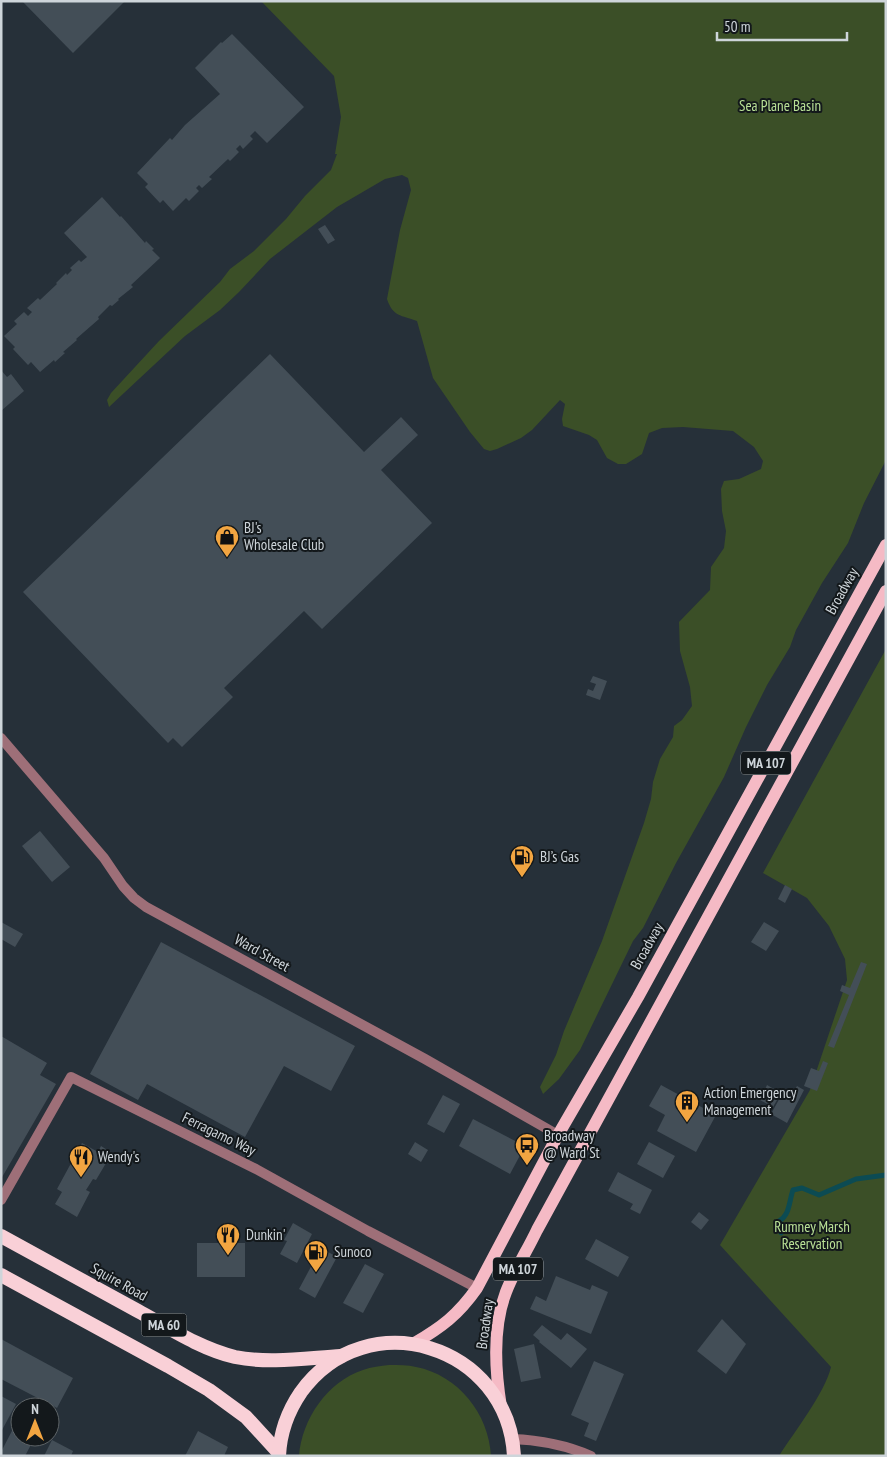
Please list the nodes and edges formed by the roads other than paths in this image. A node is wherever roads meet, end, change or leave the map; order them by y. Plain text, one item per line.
1 (886, 545) edge
2 (886, 592) edge
3 (1, 738) edge
4 (558, 1135) junction
5 (1, 1200) edge
6 (1, 1236) edge
7 (1, 1275) edge
8 (477, 1288) junction
9 (413, 1344) junction
10 (341, 1356) junction
11 (501, 1407) junction
12 (512, 1439) junction
13 (279, 1454) edge
14 (514, 1456) edge
15 (591, 1456) edge

1 - 4 main road, Broadway / MA 107
2 - 11 main road, Broadway / MA 107
3 - 4 street, Ward Street
4 - 8 main road, Broadway / MA 107
5 - 8 street, Ferragamo Way
6 - 10 highway, Squire Road / MA 60
7 - 13 highway, MA 60
8 - 9 main road, Broadway / MA 107
9 - 10 highway, MA 60
9 - 11 highway, MA 60
10 - 13 highway
11 - 12 highway, MA 60
12 - 14 highway, MA 60
12 - 15 street

